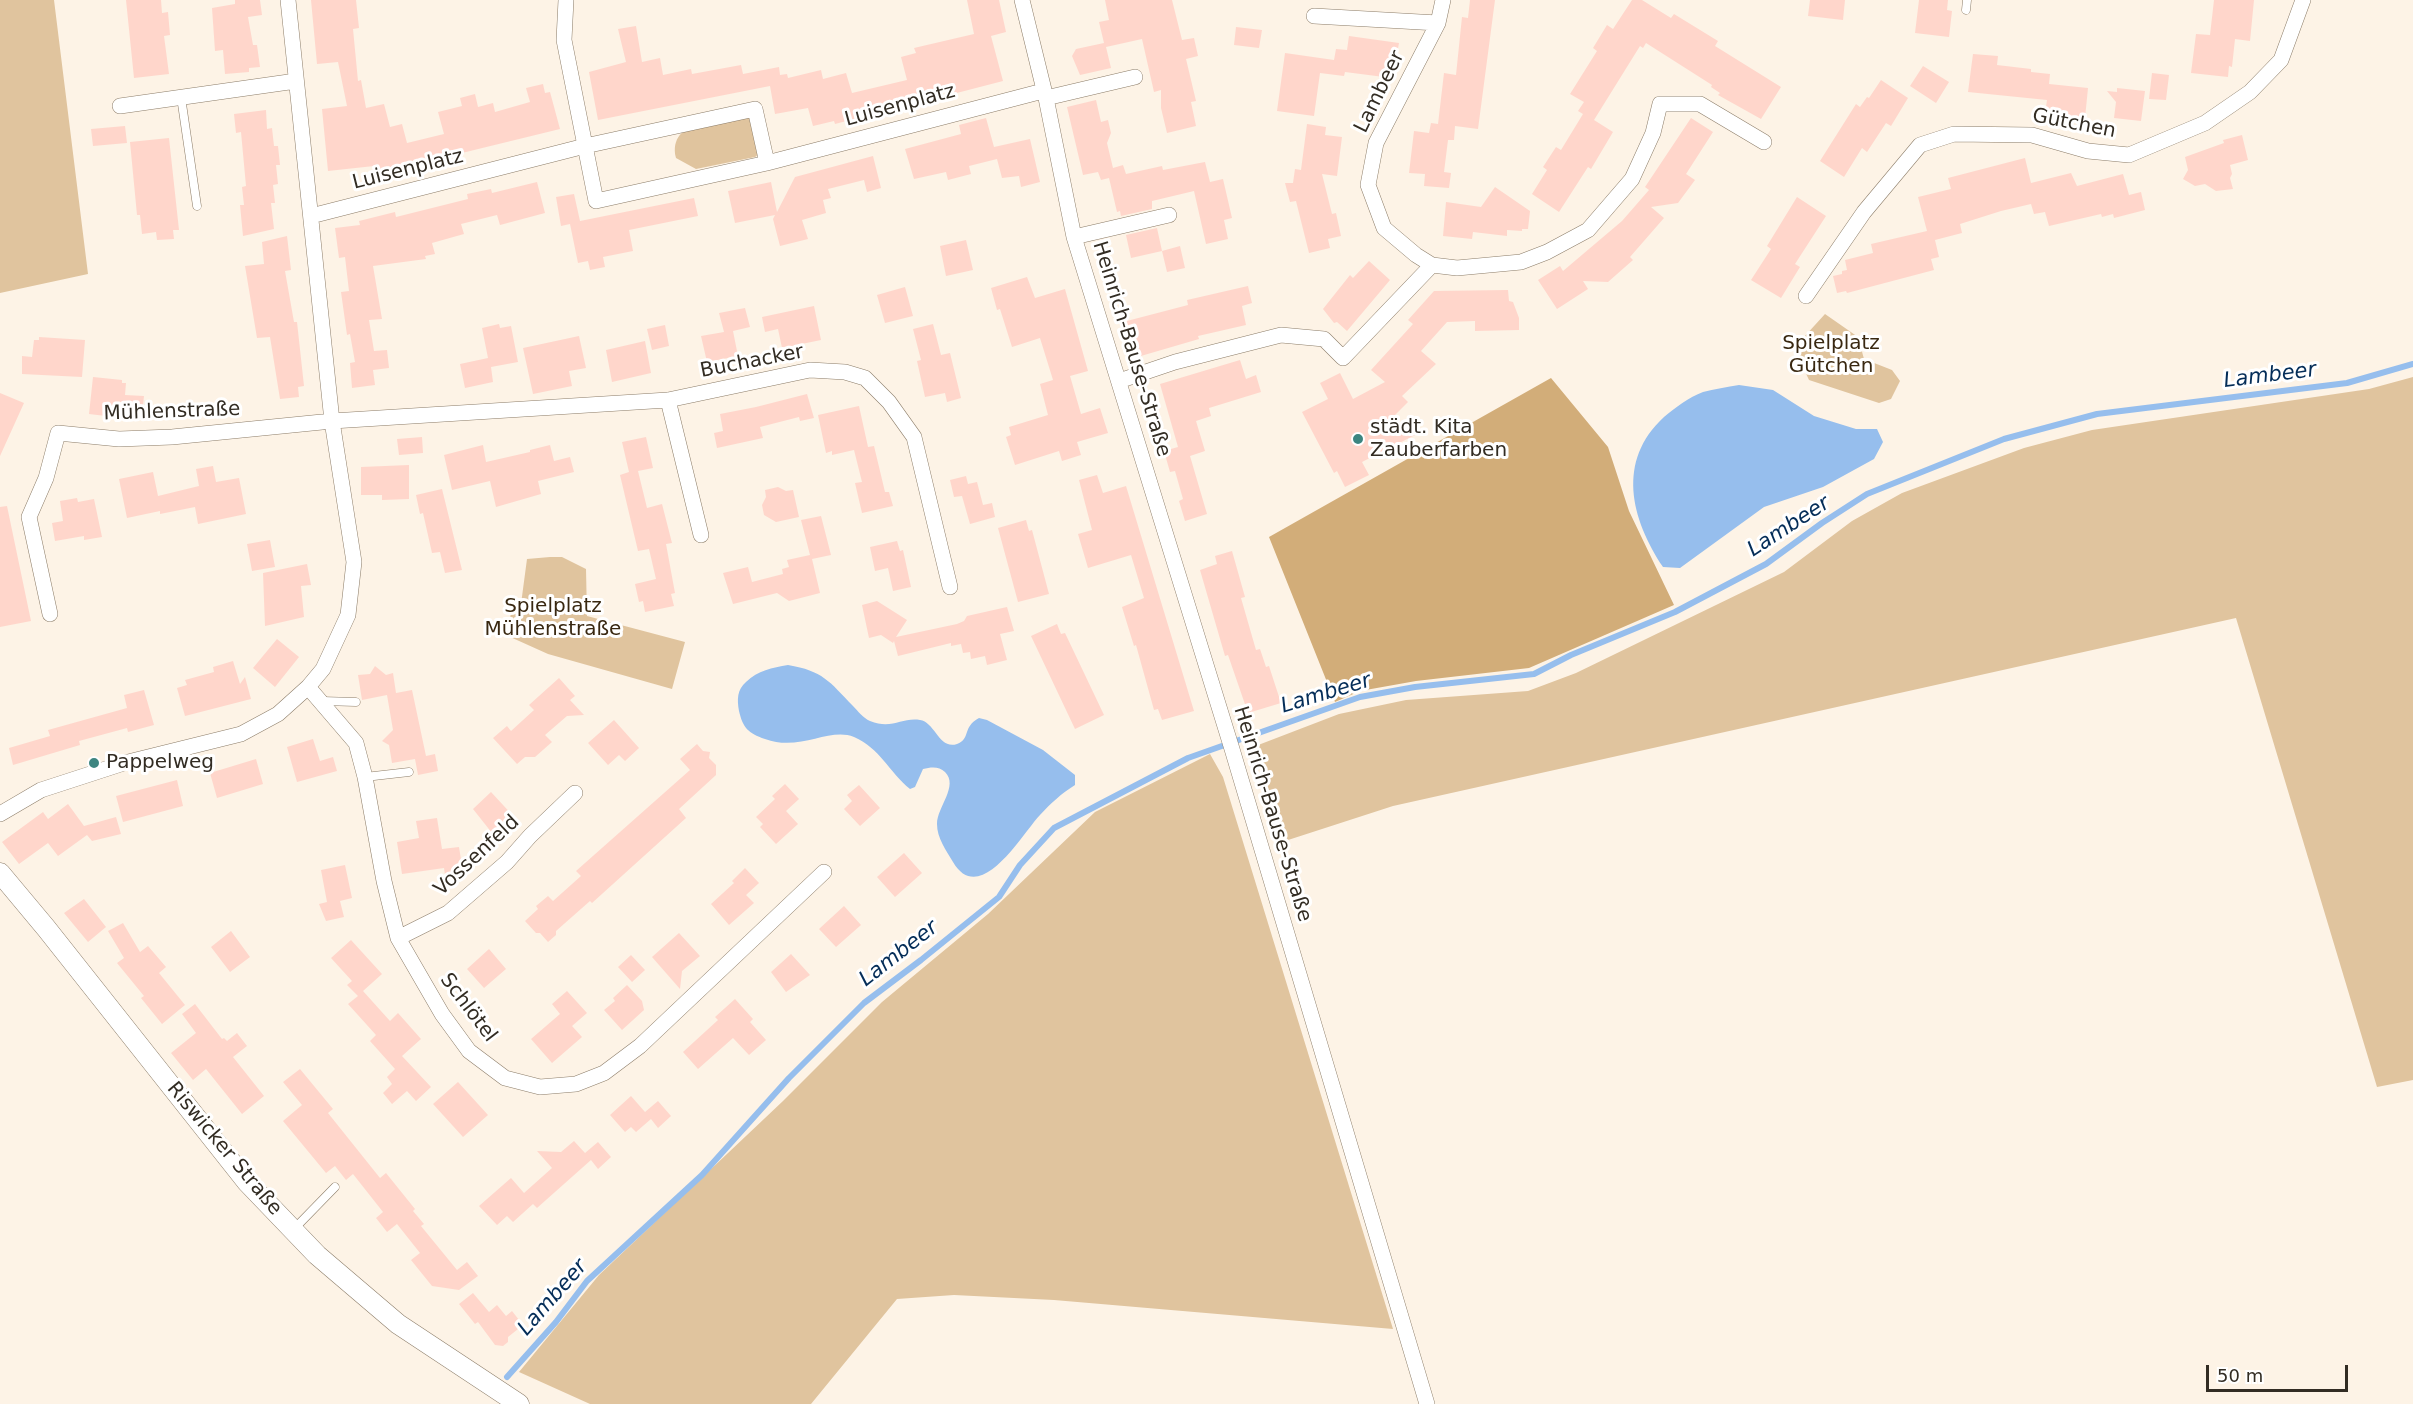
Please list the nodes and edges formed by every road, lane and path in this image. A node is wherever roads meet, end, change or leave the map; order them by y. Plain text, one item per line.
1 (288, 0) edge
2 (566, 0) edge
3 (1022, 0) edge
4 (1443, 0) edge
5 (1967, 0) edge
6 (2303, 0) edge
7 (1966, 10) dead end
8 (1314, 16) dead end
9 (1438, 23) junction
10 (1135, 76) dead end
11 (296, 81) junction
12 (1045, 94) junction
13 (181, 97) junction
14 (120, 106) dead end
15 (1764, 142) dead end
16 (585, 146) junction
17 (767, 163) junction
18 (197, 206) dead end
19 (1169, 215) dead end
20 (311, 216) junction
21 (1074, 237) junction
22 (1432, 264) junction
23 (1806, 296) dead end
24 (1119, 381) junction
25 (668, 400) junction
26 (332, 421) junction
27 (701, 535) dead end
28 (950, 587) dead end
29 (50, 614) dead end
30 (308, 687) junction
31 (321, 701) junction
32 (356, 702) dead end
33 (409, 772) dead end
34 (365, 777) junction
35 (575, 793) dead end
36 (0, 814) edge
37 (824, 872) dead end
38 (0, 873) edge
39 (398, 938) junction
40 (335, 1187) dead end
41 (293, 1230) junction
42 (519, 1404) edge
43 (1427, 1404) edge

1 - 11 street
2 - 16 street
3 - 12 street, Heinrich-Bause-Straße
4 - 9 street, Lambeer
5 - 7 lane
6 - 23 street, Gütchen
8 - 9 street, Lambeer
9 - 22 street, Lambeer
10 - 12 street
11 - 13 street
11 - 20 street
12 - 17 street, Luisenplatz
12 - 21 street, Heinrich-Bause-Straße
13 - 14 street
13 - 18 lane
15 - 22 street, Lambeer
16 - 17 street, Luisenplatz
16 - 17 street, Luisenplatz
16 - 20 street, Luisenplatz
19 - 21 street, Heinrich-Bause-Straße
20 - 26 street
21 - 24 street, Heinrich-Bause-Straße
22 - 24 street
24 - 43 street, Heinrich-Bause-Straße
25 - 26 street, Buchacker
25 - 27 street
25 - 28 street, Buchacker
26 - 29 street, Mühlenstraße
26 - 30 street
30 - 31 street, Schlötel
30 - 36 street
31 - 32 lane
31 - 34 street, Schlötel
33 - 34 lane
34 - 39 street, Schlötel
35 - 39 street, Vossenfeld
37 - 39 street, Schlötel
38 - 41 street, Riswicker Straße
40 - 41 lane
41 - 42 street, Riswicker Straße

